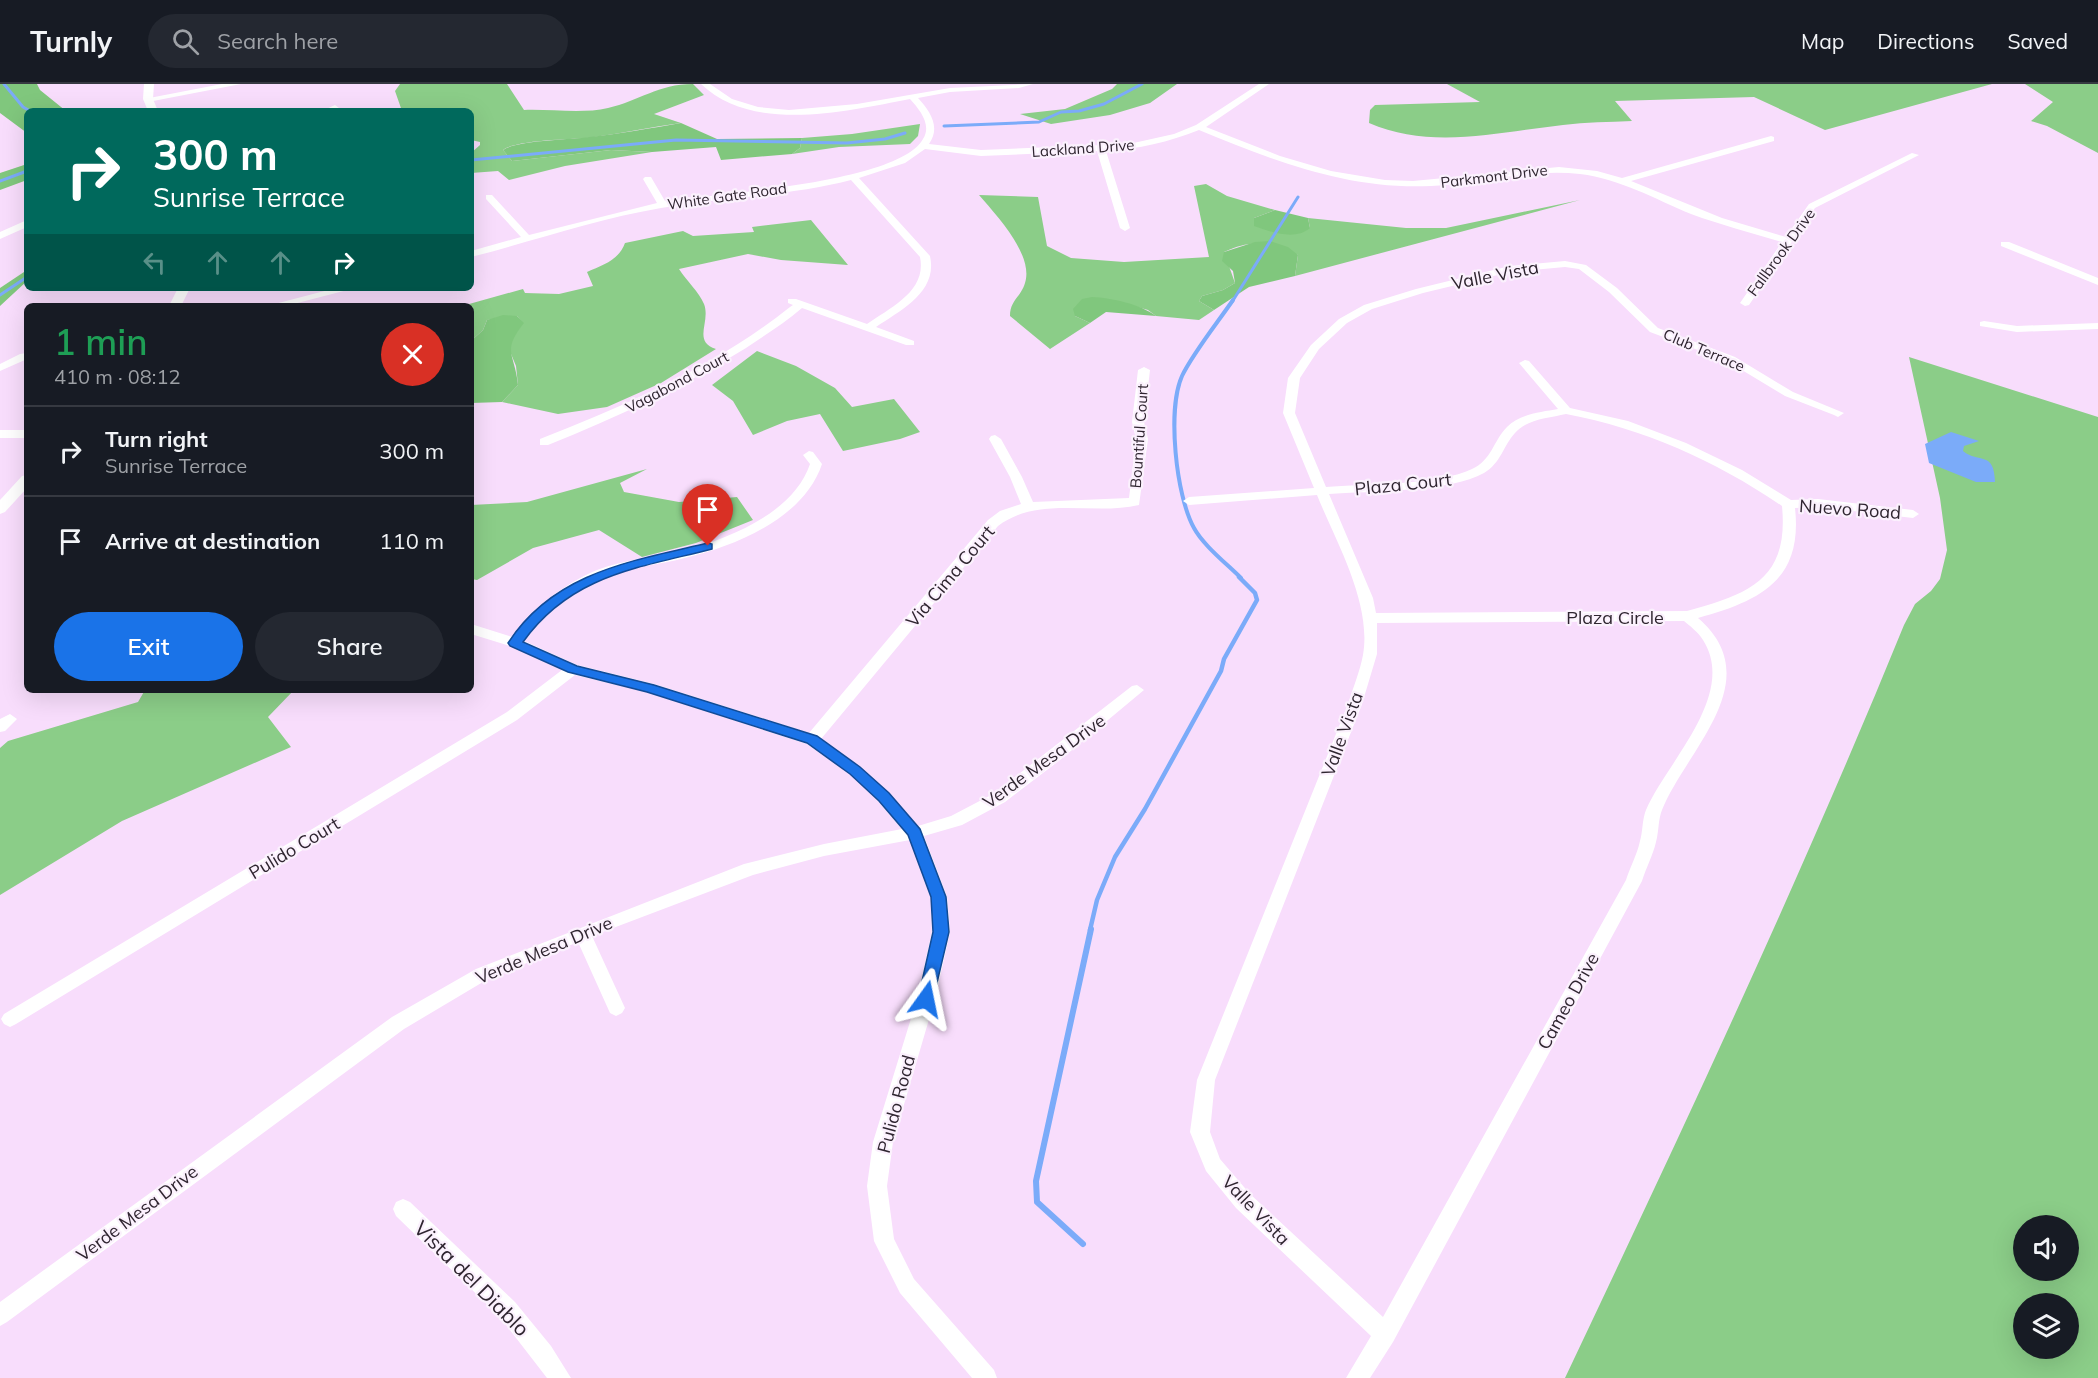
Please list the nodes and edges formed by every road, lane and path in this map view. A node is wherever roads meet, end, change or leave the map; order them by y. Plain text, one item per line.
1 (149, 84) edge
2 (237, 84) edge
3 (705, 84) edge
4 (1029, 84) edge
5 (1265, 84) edge
6 (912, 96) junction
7 (148, 99) junction
8 (152, 108) edge
9 (1199, 127) junction
10 (1771, 139) dead end
11 (922, 146) junction
12 (1101, 148) junction
13 (1915, 155) dead end
14 (853, 177) junction
15 (648, 179) dead end
16 (1622, 181) junction
17 (489, 197) dead end
18 (662, 204) junction
19 (24, 224) edge
20 (1125, 228) dead end
21 (0, 236) edge
22 (528, 239) junction
23 (1787, 240) junction
24 (2005, 243) dead end
25 (474, 253) edge
26 (1582, 267) joint
27 (2098, 282) edge
28 (337, 291) edge
29 (285, 303) edge
30 (1745, 303) dead end
31 (1984, 324) dead end
32 (2098, 324) edge
33 (868, 328) junction
34 (910, 343) dead end
35 (24, 356) dead end
36 (1525, 363) dead end
37 (0, 368) edge
38 (1144, 370) dead end
39 (1566, 411) junction
40 (1838, 413) dead end
41 (0, 434) edge
42 (24, 434) edge
43 (995, 439) dead end
44 (544, 442) dead end
45 (809, 454) dead end
46 (24, 482) edge
47 (1322, 491) junction
48 (1189, 501) dead end
49 (1135, 502) joint
50 (1788, 504) junction
51 (1028, 506) junction
52 (0, 509) edge
53 (1912, 514) dead end
54 (1687, 616) junction
55 (1370, 618) junction
56 (474, 629) edge
57 (515, 643) junction
58 (573, 669) junction
59 (1137, 690) dead end
60 (812, 740) junction
61 (915, 832) junction
62 (582, 933) junction
63 (616, 1008) dead end
64 (10, 1019) dead end
65 (403, 1209) dead end
66 (0, 1315) edge
67 (1385, 1334) junction
68 (560, 1378) edge
69 (987, 1378) edge
70 (1357, 1378) edge

1 - 7 street
2 - 7 street
3 - 6 street
4 - 6 street
5 - 9 street, Lackland Drive
6 - 11 street
7 - 8 street
9 - 12 street, Lackland Drive
9 - 16 street, Parkmont Drive
10 - 16 street
11 - 12 street, Lackland Drive
11 - 14 street, White Gate Road
12 - 20 street
13 - 23 street, Fallbrook Drive
14 - 18 street, White Gate Road
14 - 33 street
15 - 18 street
16 - 23 street, Parkmont Drive
17 - 22 street
18 - 22 street, White Gate Road
19 - 21 street
22 - 25 street, White Gate Road
23 - 30 street, Fallbrook Drive
24 - 27 street
26 - 40 street, Club Terrace
26 - 47 street, Valle Vista
28 - 29 street
31 - 32 street
33 - 34 street, Vagabond Court
33 - 44 street, Vagabond Court
35 - 37 street
36 - 39 street
38 - 49 street, Bountiful Court
39 - 47 street, Plaza Court
39 - 50 street, Plaza Court
41 - 42 street
43 - 51 street
45 - 57 street
46 - 52 street
47 - 48 street
47 - 55 street, Valle Vista
49 - 51 street, Via Cima Court
50 - 53 street, Nuevo Road
50 - 54 street, Plaza Circle
51 - 60 street, Via Cima Court
54 - 55 street, Plaza Circle
54 - 67 street, Cameo Drive
55 - 67 street, Valle Vista
56 - 57 street, Pulido Road
57 - 58 street, Pulido Road
58 - 60 street, Pulido Road
58 - 64 street, Pulido Court
59 - 61 street, Verde Mesa Drive
60 - 61 street, Pulido Road
61 - 62 street, Verde Mesa Drive
61 - 69 street, Pulido Road
62 - 63 street
62 - 66 street, Verde Mesa Drive
65 - 68 street, Vista del Diablo
67 - 70 street, Cameo Drive

